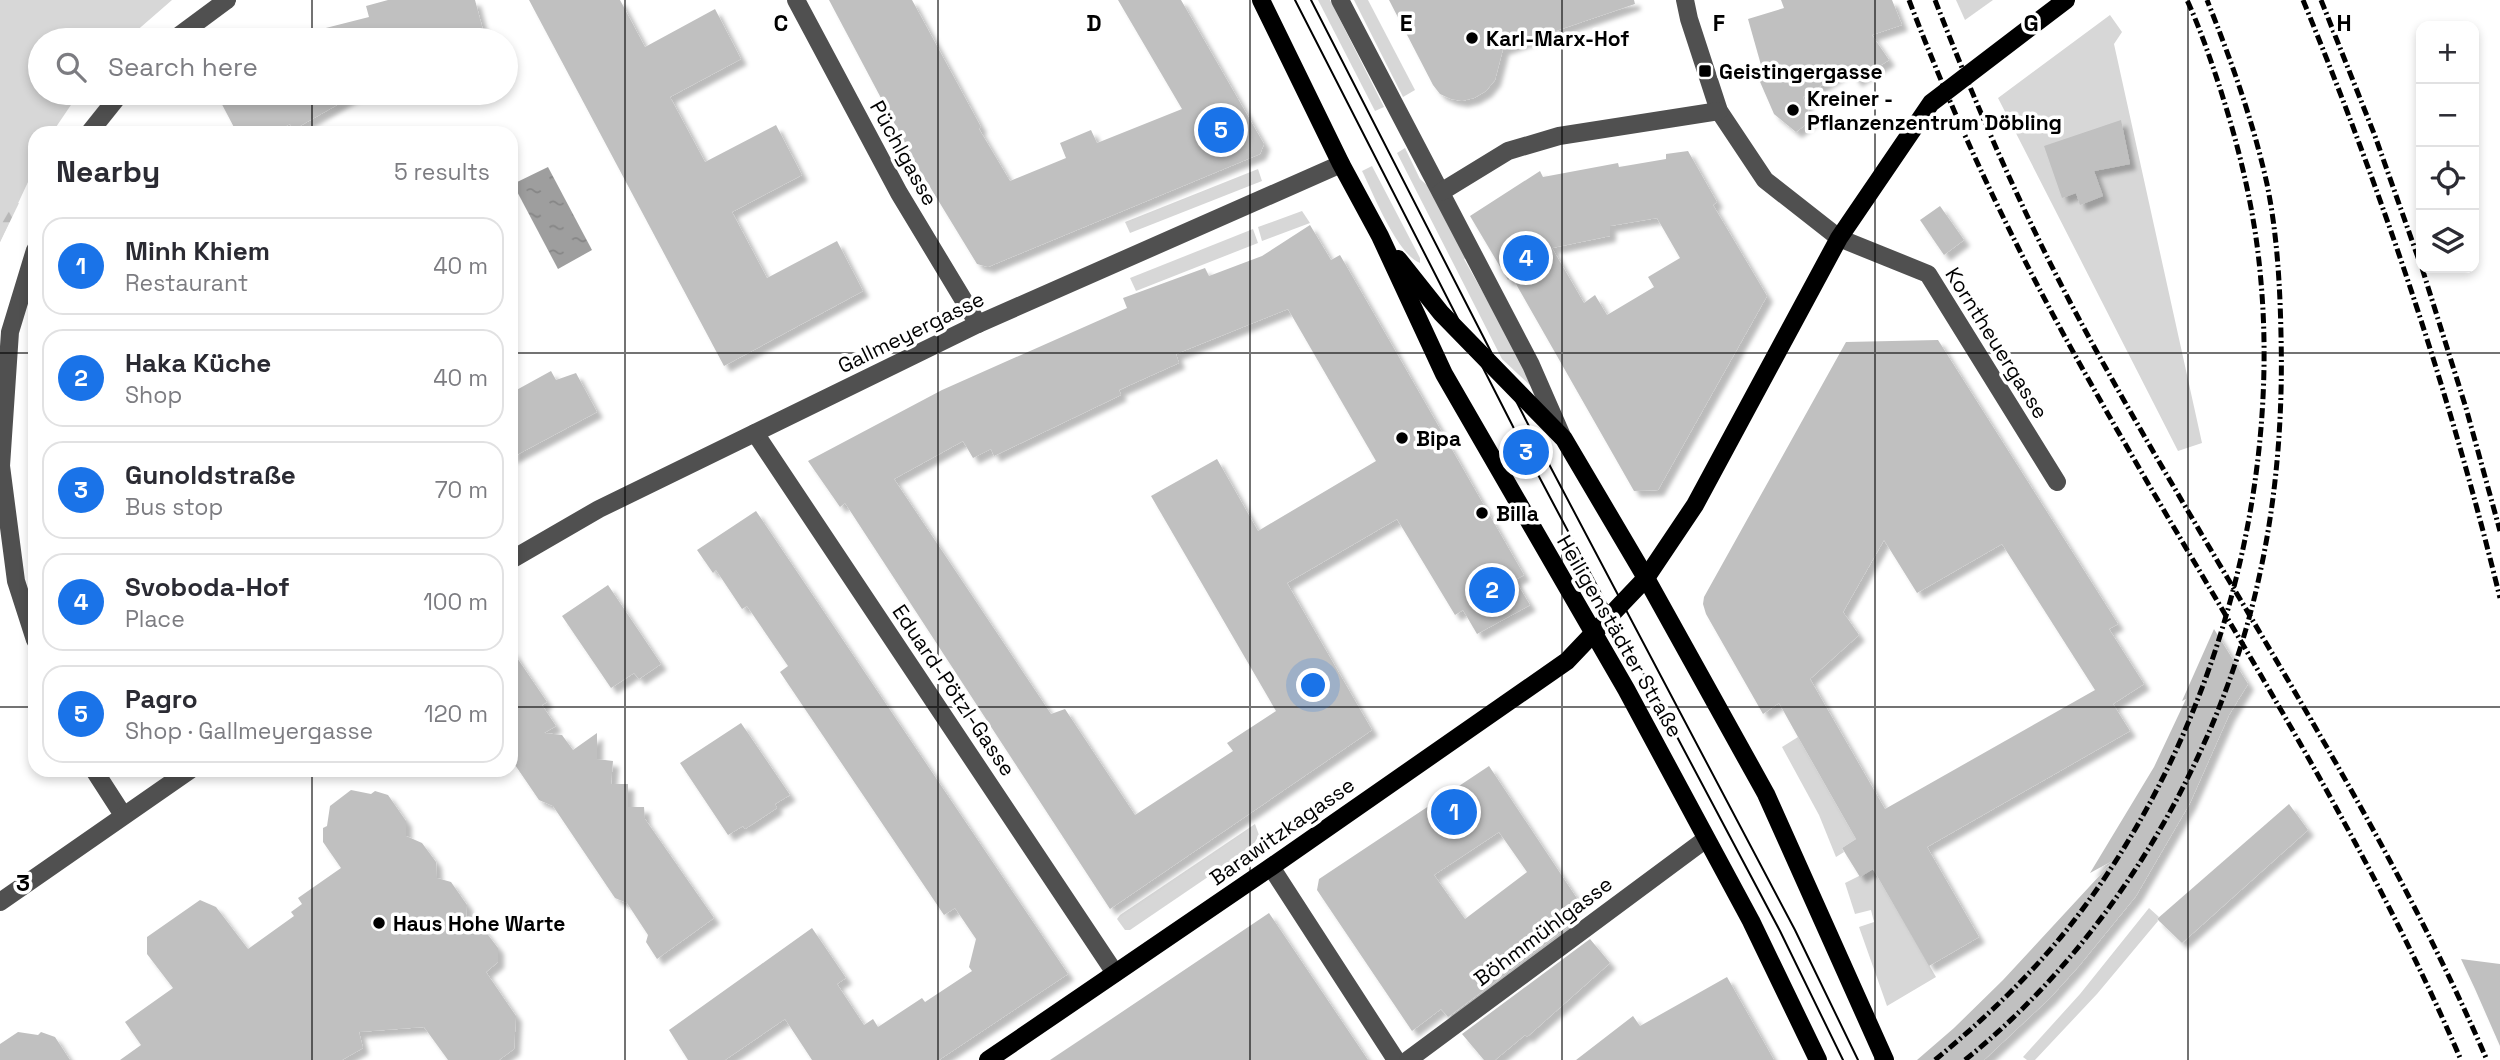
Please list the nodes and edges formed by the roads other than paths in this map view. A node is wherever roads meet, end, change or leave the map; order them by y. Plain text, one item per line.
1 (227, 0) edge
2 (796, 0) edge
3 (1261, 0) edge
4 (1340, 0) edge
5 (1685, 0) edge
6 (2066, 0) edge
7 (189, 28) edge
8 (111, 105) edge
9 (1719, 111) junction
10 (95, 126) edge
11 (1341, 164) junction
12 (1441, 192) junction
13 (1380, 236) junction
14 (1839, 238) junction
15 (28, 273) edge
16 (978, 324) junction
17 (755, 433) junction
18 (1564, 439) junction
19 (2057, 482) dead end
20 (518, 556) edge
21 (1646, 578) junction
22 (28, 618) edge
23 (1595, 632) junction
24 (99, 777) edge
25 (180, 777) edge
26 (123, 815) junction
27 (1706, 839) junction
28 (1271, 867) junction
29 (0, 902) edge
30 (1115, 973) junction
31 (988, 1060) edge
32 (1396, 1060) edge
33 (1408, 1060) edge
34 (1818, 1060) edge
35 (1885, 1060) edge

1 - 7 street
2 - 16 street, Püchlgasse
3 - 11 main road, Heiligenstädter Straße
4 - 12 street, Heiligenstädter Straße
5 - 9 street, Korntheuergasse
6 - 14 main road, Barawitzkagasse
8 - 10 street
9 - 12 street
9 - 14 street, Korntheuergasse
11 - 13 main road, Heiligenstädter Straße
11 - 16 street, Gallmeyergasse
12 - 18 street, Heiligenstädter Straße
13 - 18 main road, Heiligenstädter Straße
13 - 23 main road, Heiligenstädter Straße
14 - 19 street, Korntheuergasse
14 - 21 main road, Barawitzkagasse
15 - 22 street
16 - 17 street, Gallmeyergasse
17 - 20 street, Gallmeyergasse
17 - 30 street, Eduard-Pötzl-Gasse
18 - 21 main road, Heiligenstädter Straße
21 - 23 main road, Barawitzkagasse
21 - 35 main road, Heiligenstädter Straße
23 - 27 main road, Heiligenstädter Straße
23 - 28 main road, Barawitzkagasse
24 - 26 street
25 - 26 street
26 - 29 street
27 - 33 street, Böhmmühlgasse
27 - 34 main road, Heiligenstädter Straße
28 - 30 main road, Barawitzkagasse
28 - 32 street
30 - 31 main road, Barawitzkagasse

